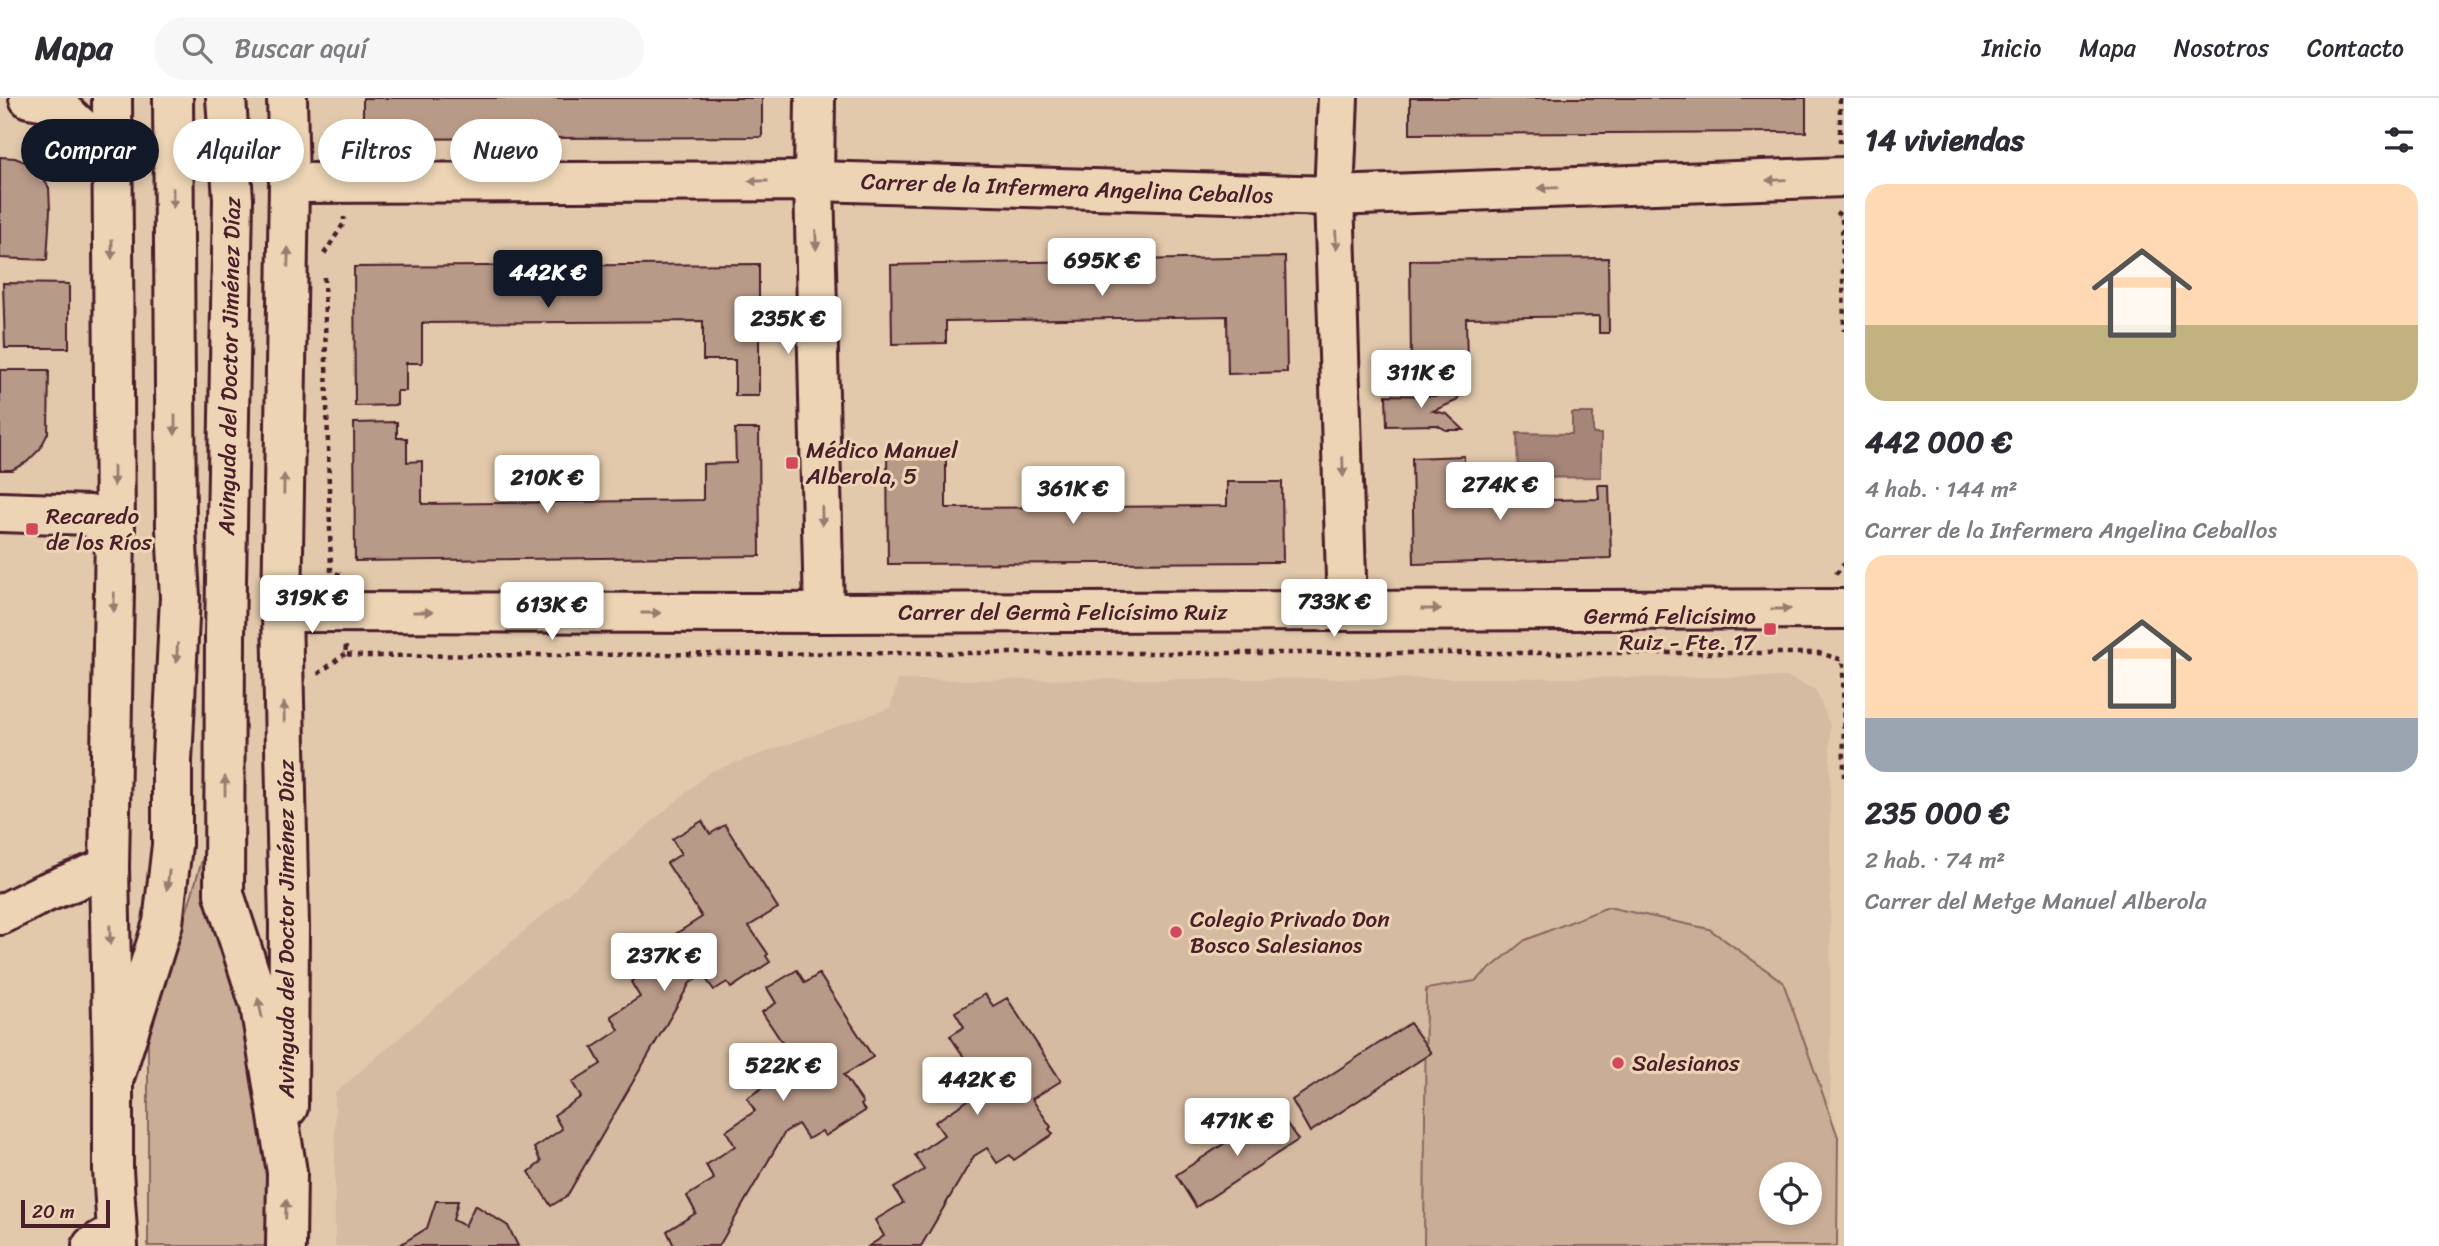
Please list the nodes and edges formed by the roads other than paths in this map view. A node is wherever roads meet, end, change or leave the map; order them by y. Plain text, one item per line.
1 (29, 98) edge
2 (112, 98) edge
3 (226, 98) edge
4 (287, 98) edge
5 (815, 98) edge
6 (1338, 98) edge
7 (173, 114) edge
8 (72, 119) edge
9 (112, 119) edge
10 (1844, 177) edge
11 (814, 180) junction
12 (112, 182) edge
13 (289, 183) junction
14 (1334, 196) junction
15 (0, 512) edge
16 (115, 534) junction
17 (1348, 609) junction
18 (1844, 609) edge
19 (282, 612) junction
20 (824, 613) junction
21 (109, 867) junction
22 (0, 915) edge
23 (113, 1081) junction
24 (287, 1172) junction
25 (109, 1241) edge
26 (286, 1246) edge

1 - 8 street
2 - 9 street
24 -> 3 street, Avinguda del Doctor Jiménez Díaz
4 - 13 street, Avinguda del Doctor Jiménez Díaz
5 - 11 street
6 - 14 street
7 -> 23 street
10 -> 14 street, Carrer de la Infermera Angelina Ceballos
11 -> 13 street, Carrer de la Infermera Angelina Ceballos
11 - 14 street, Carrer de la Infermera Angelina Ceballos
11 -> 20 street
12 -> 16 street
19 -> 13 street, Avinguda del Doctor Jiménez Díaz
14 -> 17 street
15 - 16 street
16 -> 21 street
17 -> 18 street, Carrer del Germà Felicísimo Ruiz
17 - 20 street, Carrer del Germà Felicísimo Ruiz
19 -> 20 street, Carrer del Germà Felicísimo Ruiz
24 -> 19 street, Avinguda del Doctor Jiménez Díaz
21 - 22 street
21 -> 23 street
23 - 25 street
26 -> 24 street, Avinguda del Doctor Jiménez Díaz

